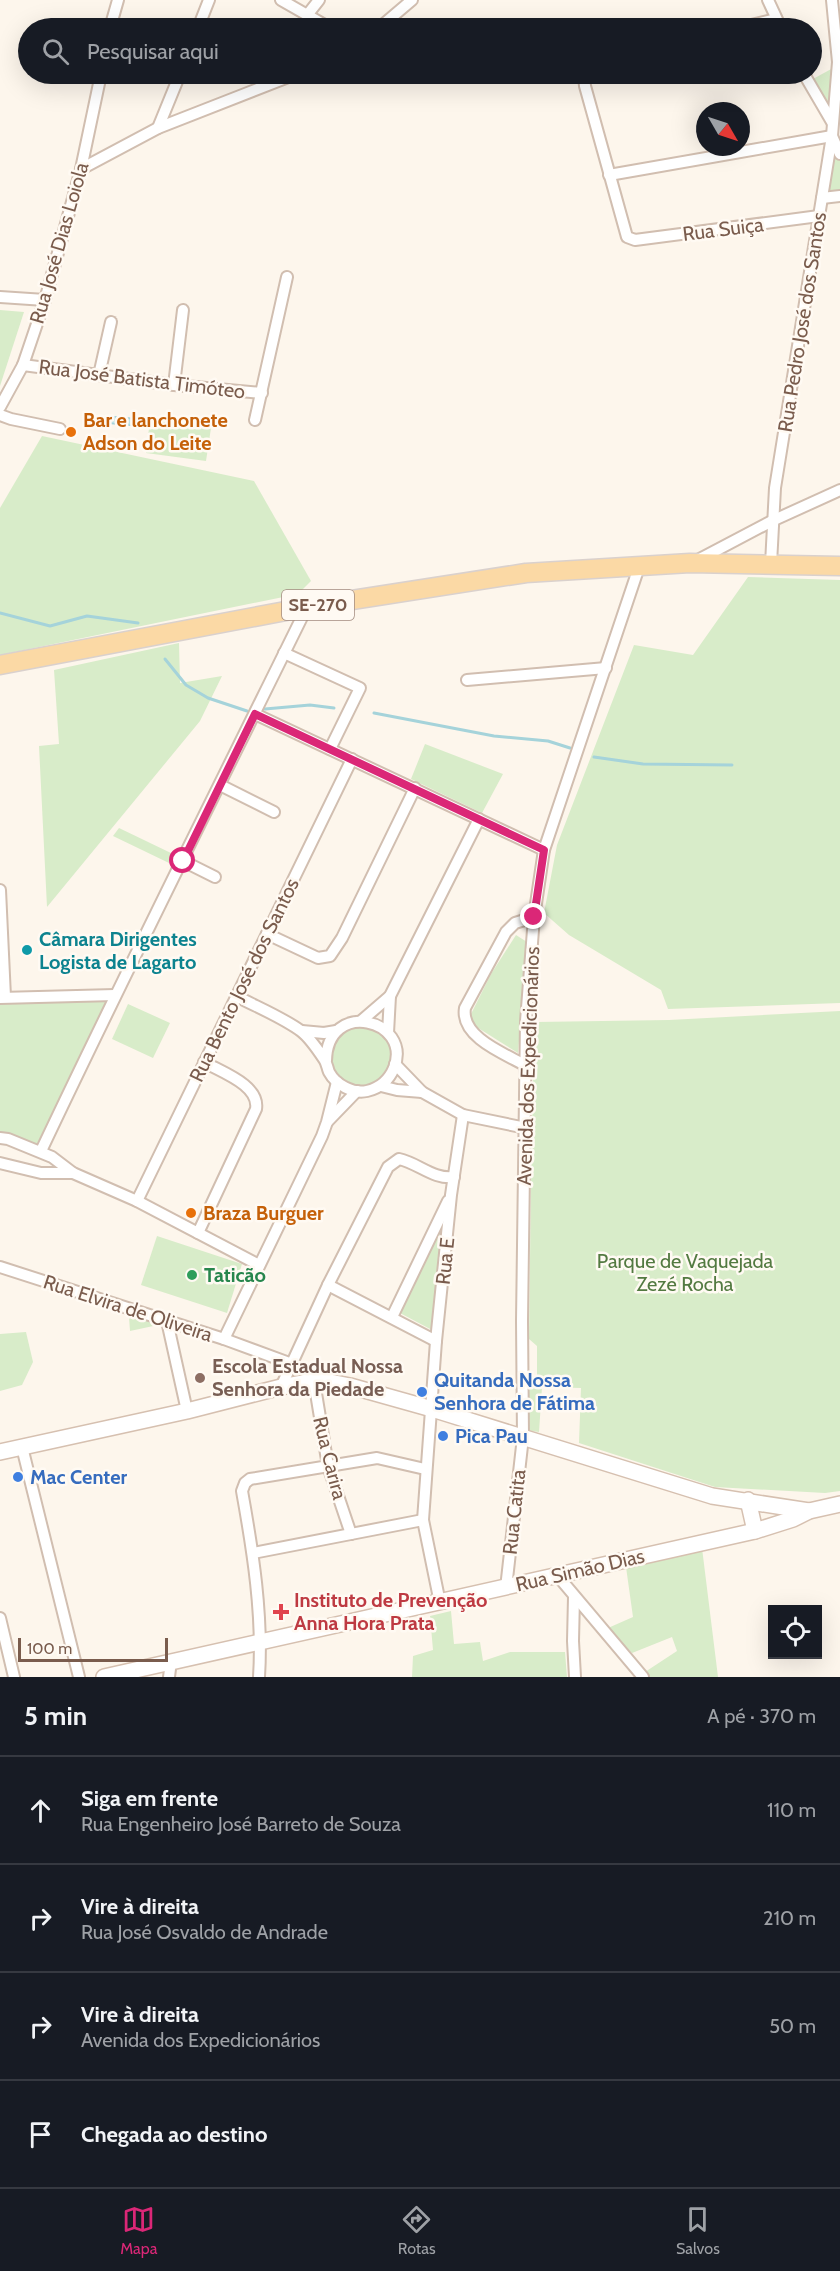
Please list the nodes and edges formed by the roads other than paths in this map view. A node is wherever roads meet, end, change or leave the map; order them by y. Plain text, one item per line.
1 (118, 0) edge
2 (209, 0) edge
3 (281, 0) edge
4 (319, 0) edge
5 (412, 0) edge
6 (768, 0) edge
7 (832, 0) edge
8 (308, 14) junction
9 (113, 18) edge
10 (202, 18) edge
11 (314, 18) edge
12 (391, 18) edge
13 (776, 18) edge
14 (99, 84) edge
15 (176, 84) edge
16 (270, 84) edge
17 (585, 84) edge
18 (810, 84) edge
19 (832, 123) junction
20 (158, 128) junction
21 (832, 136) junction
22 (840, 154) edge
23 (81, 169) junction
24 (609, 175) junction
25 (840, 196) edge
26 (822, 198) junction
27 (819, 216) junction
28 (287, 277) dead end
29 (0, 297) edge
30 (45, 300) junction
31 (183, 310) dead end
32 (111, 322) dead end
33 (22, 365) junction
34 (99, 375) junction
35 (174, 385) junction
36 (262, 393) junction
37 (0, 407) edge
38 (0, 415) edge
39 (255, 420) dead end
40 (60, 429) dead end
41 (840, 490) edge
42 (772, 521) junction
43 (690, 564) junction
44 (771, 564) junction
45 (840, 566) edge
46 (639, 567) junction
47 (307, 607) junction
48 (284, 654) junction
49 (0, 665) edge
50 (606, 668) junction
51 (467, 680) dead end
52 (255, 714) junction
53 (330, 749) junction
54 (352, 759) junction
55 (220, 785) junction
56 (414, 788) junction
57 (274, 812) dead end
58 (479, 819) junction
59 (544, 850) junction
60 (183, 861) junction
61 (215, 878) dead end
62 (0, 890) edge
63 (534, 917) junction
64 (267, 934) junction
65 (115, 995) junction
66 (236, 996) junction
67 (390, 996) junction
68 (2, 998) edge
69 (361, 1021) junction
70 (302, 1031) junction
71 (336, 1031) junction
72 (388, 1033) junction
73 (326, 1061) junction
74 (204, 1062) junction
75 (396, 1064) junction
76 (525, 1065) junction
77 (337, 1082) junction
78 (381, 1086) junction
79 (357, 1091) junction
80 (422, 1092) junction
81 (463, 1114) junction
82 (327, 1122) junction
83 (526, 1128) junction
84 (0, 1138) edge
85 (41, 1151) junction
86 (60, 1162) junction
87 (0, 1163) edge
88 (73, 1173) junction
89 (55, 1174) junction
90 (454, 1177) junction
91 (451, 1195) junction
92 (137, 1201) junction
93 (198, 1233) junction
94 (259, 1265) junction
95 (0, 1267) edge
96 (328, 1285) junction
97 (392, 1317) junction
98 (168, 1321) junction
99 (224, 1339) junction
100 (436, 1341) junction
101 (292, 1364) junction
102 (317, 1381) junction
103 (281, 1387) junction
104 (432, 1409) junction
105 (186, 1411) junction
106 (523, 1437) junction
107 (22, 1447) junction
108 (0, 1452) edge
109 (328, 1466) junction
110 (425, 1469) junction
111 (748, 1500) junction
112 (840, 1504) edge
113 (808, 1511) junction
114 (423, 1520) junction
115 (755, 1531) junction
116 (351, 1534) junction
117 (253, 1552) junction
118 (557, 1575) junction
119 (506, 1588) junction
120 (574, 1597) junction
121 (440, 1603) junction
122 (0, 1618) edge
123 (261, 1641) junction
124 (170, 1669) edge
125 (14, 1677) edge
126 (80, 1677) edge
127 (104, 1677) edge
128 (259, 1677) edge
129 (575, 1677) edge
130 (643, 1677) edge

1 - 9 street
2 - 10 street
3 - 8 street
4 - 8 street
5 - 12 street
6 - 13 street
7 - 19 street, Rua Pedro José dos Santos
8 - 11 street
14 - 23 street, Rua José Dias Loiola
15 - 20 street
16 - 20 street
17 - 24 street
18 - 19 street
19 - 21 street, Rua Pedro José dos Santos
20 - 23 street
21 - 22 street
21 - 24 street
21 - 26 street, Rua Pedro José dos Santos
23 - 30 street, Rua José Dias Loiola
24 - 27 street, Rua Suiça
25 - 26 street
26 - 27 street, Rua Pedro José dos Santos
27 - 42 street, Rua Pedro José dos Santos
28 - 36 street
29 - 30 street
30 - 33 street, Rua José Dias Loiola
31 - 35 street
32 - 34 street
33 - 34 street, Rua José Batista Timóteo
33 - 37 street, Rua José Dias Loiola
34 - 35 street, Rua José Batista Timóteo
35 - 36 street, Rua José Batista Timóteo
36 - 39 street
38 - 40 street
41 - 42 street
42 - 43 street
42 - 44 street, Rua Pedro José dos Santos
43 - 44 main road, SE-270
43 - 46 main road, SE-270
44 - 45 main road, SE-270
46 - 47 main road, SE-270
46 - 50 street, Avenida dos Expedicionários
47 - 48 street
47 - 49 main road, SE-270
48 - 52 street
48 - 53 street
50 - 51 street
50 - 59 street, Avenida dos Expedicionários
52 - 53 street
52 - 55 street
53 - 54 street
54 - 56 street
54 - 64 street, Rua Bento José dos Santos
55 - 57 street
55 - 60 street
56 - 58 street
56 - 64 street
58 - 59 street
58 - 67 street
59 - 63 street, Avenida dos Expedicionários
60 - 61 street
60 - 65 street
62 - 68 street
63 - 76 street, Avenida dos Expedicionários
63 - 76 street
64 - 66 street, Rua Bento José dos Santos
65 - 68 street
65 - 85 street
66 - 70 street
66 - 74 street, Rua Bento José dos Santos
67 - 69 street
67 - 72 street
69 - 71 street
69 - 72 street
70 - 71 street
70 - 73 street
71 - 73 street
72 - 75 street
73 - 77 street
74 - 92 street, Rua Bento José dos Santos
74 - 93 street
75 - 78 street
75 - 80 street
76 - 83 street, Avenida dos Expedicionários
77 - 79 street
77 - 82 street
78 - 79 street
78 - 80 street
79 - 82 street
80 - 81 street
81 - 83 street
81 - 90 street, Rua E
82 - 94 street
83 - 106 street, Avenida dos Expedicionários
84 - 85 street
85 - 86 street
86 - 88 street
86 - 89 street
87 - 89 street
88 - 89 street
88 - 92 street
90 - 91 street, Rua E
90 - 96 street
91 - 97 street
91 - 100 street, Rua E
92 - 93 street
93 - 94 street
94 - 99 street
95 - 98 street, Rua Elvira de Oliveira
96 - 97 street
96 - 101 street
97 - 100 street
98 - 99 street, Rua Elvira de Oliveira
98 - 105 street
99 - 101 street, Rua Elvira de Oliveira
100 - 104 street, Rua E
101 - 102 street, Rua Elvira de Oliveira
101 - 103 street
102 - 103 main road
102 - 104 main road
102 - 109 street, Rua Carira
103 - 105 main road
104 - 106 main road
104 - 110 street, Rua E
105 - 107 main road
106 - 111 main road
106 - 119 street, Rua Catita
107 - 108 main road
107 - 126 street
109 - 110 street
109 - 116 street, Rua Carira
109 - 117 street
110 - 114 street, Rua E
111 - 113 main road
111 - 115 main road
112 - 113 main road
113 - 115 main road, Rua Simão Dias
114 - 116 street
114 - 121 street, Rua E
115 - 118 main road, Rua Simão Dias
116 - 117 street
117 - 123 street
118 - 119 main road, Rua Simão Dias
118 - 120 street
119 - 121 main road, Rua Simão Dias
120 - 129 street
120 - 130 street
121 - 123 main road, Rua Simão Dias
122 - 125 street
123 - 124 main road, Rua Simão Dias
123 - 128 street
124 - 127 main road, Rua Simão Dias

